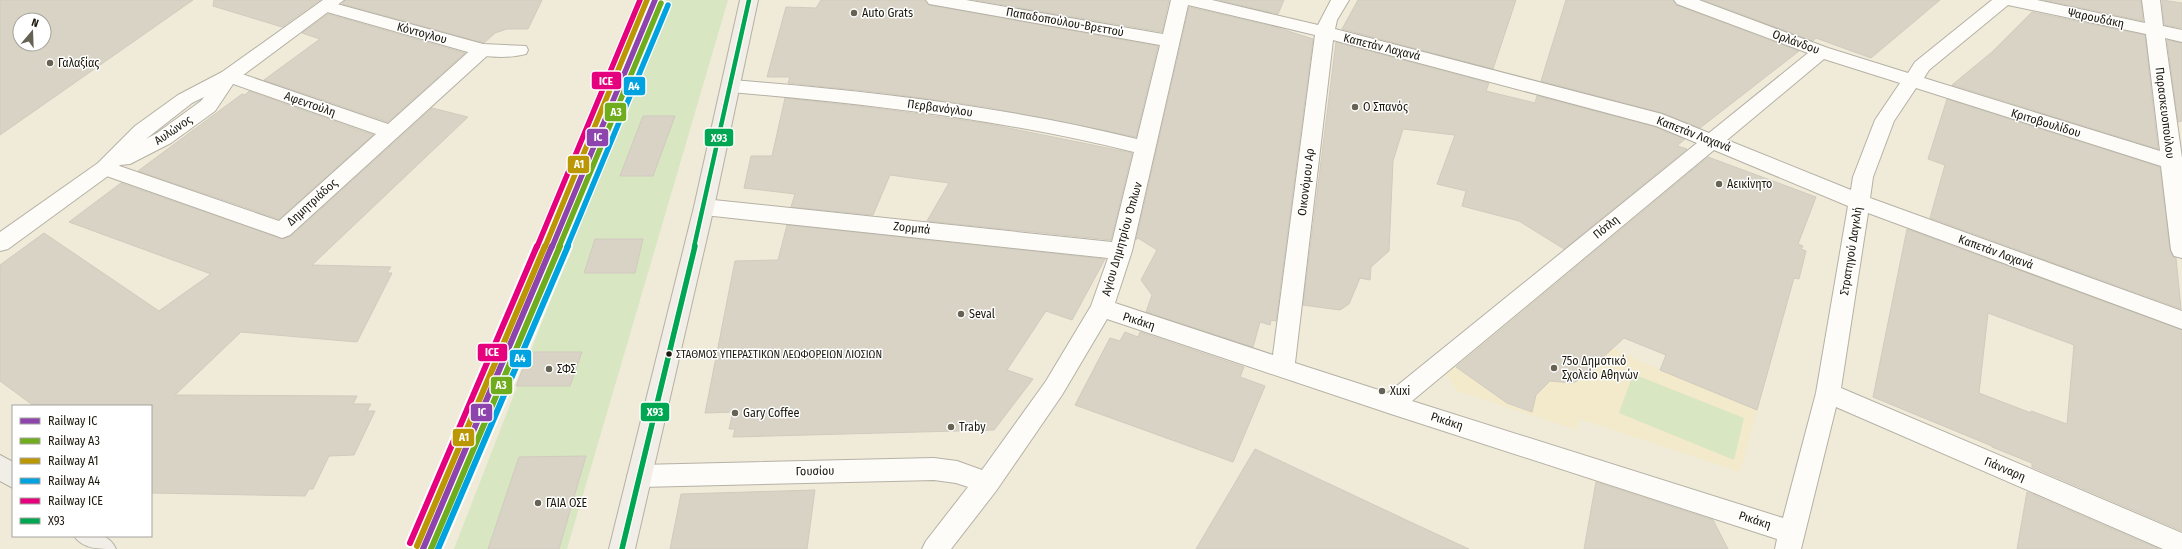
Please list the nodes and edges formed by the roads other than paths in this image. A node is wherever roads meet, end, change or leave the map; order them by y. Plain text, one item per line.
1 (749, 0) edge
2 (935, 0) edge
3 (1180, 0) edge
4 (1189, 0) edge
5 (1340, 0) edge
6 (1682, 0) edge
7 (2003, 0) edge
8 (2011, 0) edge
9 (2151, 0) edge
10 (331, 3) edge
11 (2154, 30) junction
12 (1325, 32) junction
13 (2182, 36) edge
14 (1171, 41) junction
15 (482, 50) junction
16 (519, 50) dead end
17 (1821, 52) junction
18 (229, 76) junction
19 (1910, 81) junction
20 (731, 86) junction
21 (390, 132) junction
22 (1712, 140) junction
23 (1146, 148) junction
24 (2176, 163) edge
25 (105, 168) junction
26 (1859, 202) junction
27 (704, 207) junction
28 (0, 243) edge
29 (2182, 250) edge
30 (1121, 251) junction
31 (1102, 308) junction
32 (2182, 320) edge
33 (1283, 368) junction
34 (1828, 393) junction
35 (1391, 404) junction
36 (0, 466) edge
37 (12, 476) edge
38 (640, 476) junction
39 (987, 483) junction
40 (88, 537) edge
41 (1790, 541) edge
42 (2182, 545) edge
43 (103, 549) edge
44 (622, 549) edge
45 (935, 549) edge

1 - 20 main road
2 - 14 street, Παπαδοπούλου-Βρεττού
3 - 14 street, Αγίου Δημητρίου Όπλων
4 - 12 street, Καπετάν Λαχανά
5 - 12 street, Οικονόμου Αρ
6 - 17 street, Ορλάνδου
7 - 19 street, Στρατηγού Δαγκλή
8 - 11 street, Ψαρουδάκη
9 - 11 street, Παρασκευοπούλου
10 - 15 street, Κόντογλου
10 - 18 street, Αυλώνος
11 - 13 street, Ψαρουδάκη
11 - 24 street, Παρασκευοπούλου
12 - 22 street, Καπετάν Λαχανά
12 - 33 street, Οικονόμου Αρ
14 - 23 street, Αγίου Δημητρίου Όπλων
15 - 16 street, Κόντογλου
15 - 21 street, Δημητριάδος
17 - 19 street, Ορλάνδου
17 - 22 street, Πότλη
18 - 21 street, Αφεντούλη
18 - 25 street, Αυλώνος
19 - 24 street, Κριτοβουλίδου
19 - 26 street, Στρατηγού Δαγκλή
20 - 23 street, Περβανόγλου
20 - 27 main road
21 - 25 street, Δημητριάδος
22 - 26 street, Καπετάν Λαχανά
22 - 35 street, Πότλη
23 - 30 street, Αγίου Δημητρίου Όπλων
24 - 29 street, Παρασκευοπούλου
25 - 28 street, Αυλώνος
26 - 32 street, Καπετάν Λαχανά
26 - 34 street, Στρατηγού Δαγκλή
27 - 30 street, Ζορμπά
27 - 38 main road
30 - 31 street, Αγίου Δημητρίου Όπλων
31 - 33 street, Ρικάκη
31 - 39 street, Αγίου Δημητρίου Όπλων
33 - 35 street, Ρικάκη
34 - 41 street, Στρατηγού Δαγκλή
34 - 42 street, Γιάνναρη
35 - 41 street, Ρικάκη
36 - 37 main road
38 - 39 street, Γουσίου
38 - 44 main road
39 - 45 street, Αγίου Δημητρίου Όπλων
40 - 43 main road

